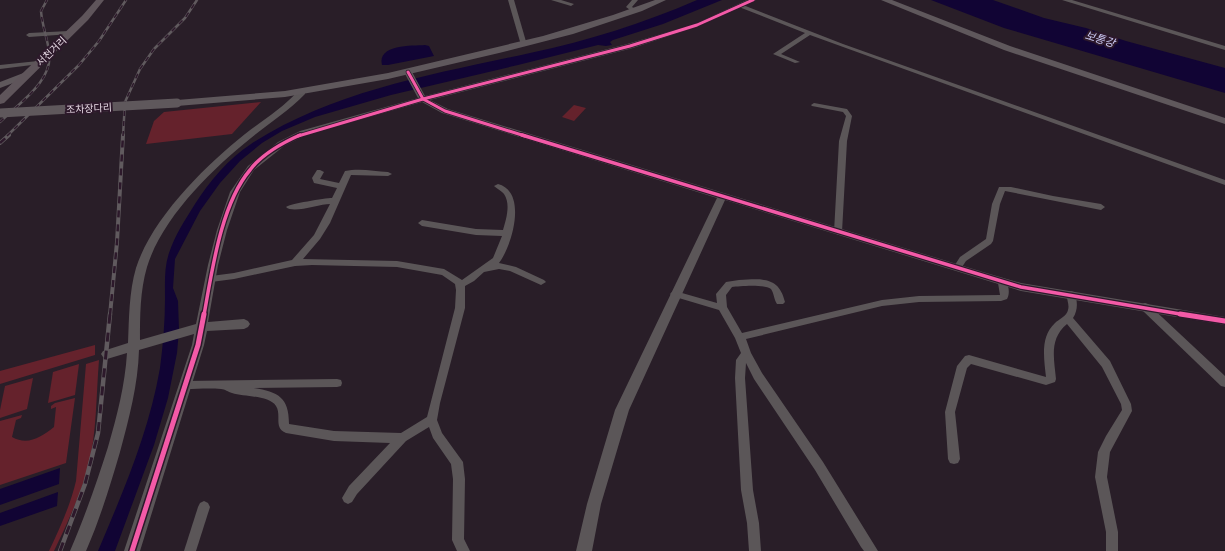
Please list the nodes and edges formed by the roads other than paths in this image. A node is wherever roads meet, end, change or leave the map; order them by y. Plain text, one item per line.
1 (100, 0) edge
2 (511, 0) edge
3 (554, 0) edge
4 (635, 0) edge
5 (662, 0) edge
6 (753, 0) edge
7 (885, 0) edge
8 (1065, 0) edge
9 (571, 4) dead end
10 (741, 6) junction
11 (635, 10) junction
12 (70, 33) junction
13 (809, 33) junction
14 (29, 35) dead end
15 (524, 45) junction
16 (1225, 48) edge
17 (797, 62) dead end
18 (38, 64) junction
19 (0, 67) edge
20 (410, 75) junction
21 (26, 76) junction
22 (0, 85) edge
23 (302, 92) junction
24 (420, 95) junction
25 (0, 101) edge
26 (814, 105) dead end
27 (0, 113) edge
28 (1225, 121) edge
29 (320, 172) dead end
30 (388, 174) dead end
31 (1225, 183) edge
32 (340, 186) junction
33 (498, 186) dead end
34 (722, 197) junction
35 (336, 201) junction
36 (290, 207) dead end
37 (1101, 208) dead end
38 (422, 223) dead end
39 (838, 232) junction
40 (506, 233) junction
41 (295, 263) junction
42 (957, 268) junction
43 (485, 269) junction
44 (211, 279) junction
45 (541, 282) dead end
46 (1003, 282) junction
47 (460, 285) junction
48 (675, 294) junction
49 (1071, 294) junction
50 (780, 302) dead end
51 (722, 307) junction
52 (1145, 308) junction
53 (1068, 318) junction
54 (1225, 321) edge
55 (244, 324) dead end
56 (202, 327) junction
57 (740, 337) junction
58 (133, 347) junction
59 (107, 354) dead end
60 (746, 354) junction
61 (337, 383) dead end
62 (223, 384) junction
63 (1225, 384) edge
64 (186, 385) junction
65 (432, 420) junction
66 (402, 438) junction
67 (954, 459) dead end
68 (348, 498) dead end
69 (204, 507) dead end
70 (78, 551) edge
71 (132, 551) edge
72 (190, 551) edge
73 (464, 551) edge
74 (584, 551) edge
75 (754, 551) edge
76 (872, 551) edge
77 (1112, 551) edge

1 - 12 main road, 서천거리
2 - 15 street
3 - 9 street
4 - 11 street
5 - 11 main road, 조차장다리
6 - 10 street
7 - 28 main road
8 - 16 street
10 - 13 street
10 - 24 street
11 - 15 main road, 조차장다리
12 - 14 street
12 - 18 main road, 서천거리
13 - 17 street
13 - 31 street
15 - 20 main road, 조차장다리
18 - 19 street
18 - 21 main road, 서천거리
20 - 23 main road, 조차장다리
20 - 24 street
21 - 22 main road
21 - 25 main road, 서천거리
23 - 27 main road, 조차장다리, bridge
23 - 58 street
24 - 34 street
24 - 44 street
26 - 39 street
29 - 32 street
30 - 32 street
32 - 35 street
33 - 40 street
34 - 39 street
34 - 48 street
35 - 36 street
35 - 41 street
37 - 42 street
38 - 40 street
39 - 42 street
40 - 43 street
41 - 44 street
41 - 47 street
42 - 46 street
43 - 45 street
43 - 47 street
44 - 56 street
46 - 49 street
46 - 57 street
47 - 65 street
48 - 51 street
48 - 74 street
49 - 52 street
49 - 53 street
50 - 51 street
51 - 57 street
52 - 54 street
52 - 63 street
53 - 67 street
53 - 77 street
55 - 56 street
56 - 58 street
56 - 64 street
57 - 60 street
58 - 59 street
58 - 70 street
60 - 75 street
60 - 76 street
61 - 62 street
62 - 64 street
62 - 66 street
64 - 71 street
65 - 66 street
65 - 73 street
66 - 68 street
69 - 72 street

